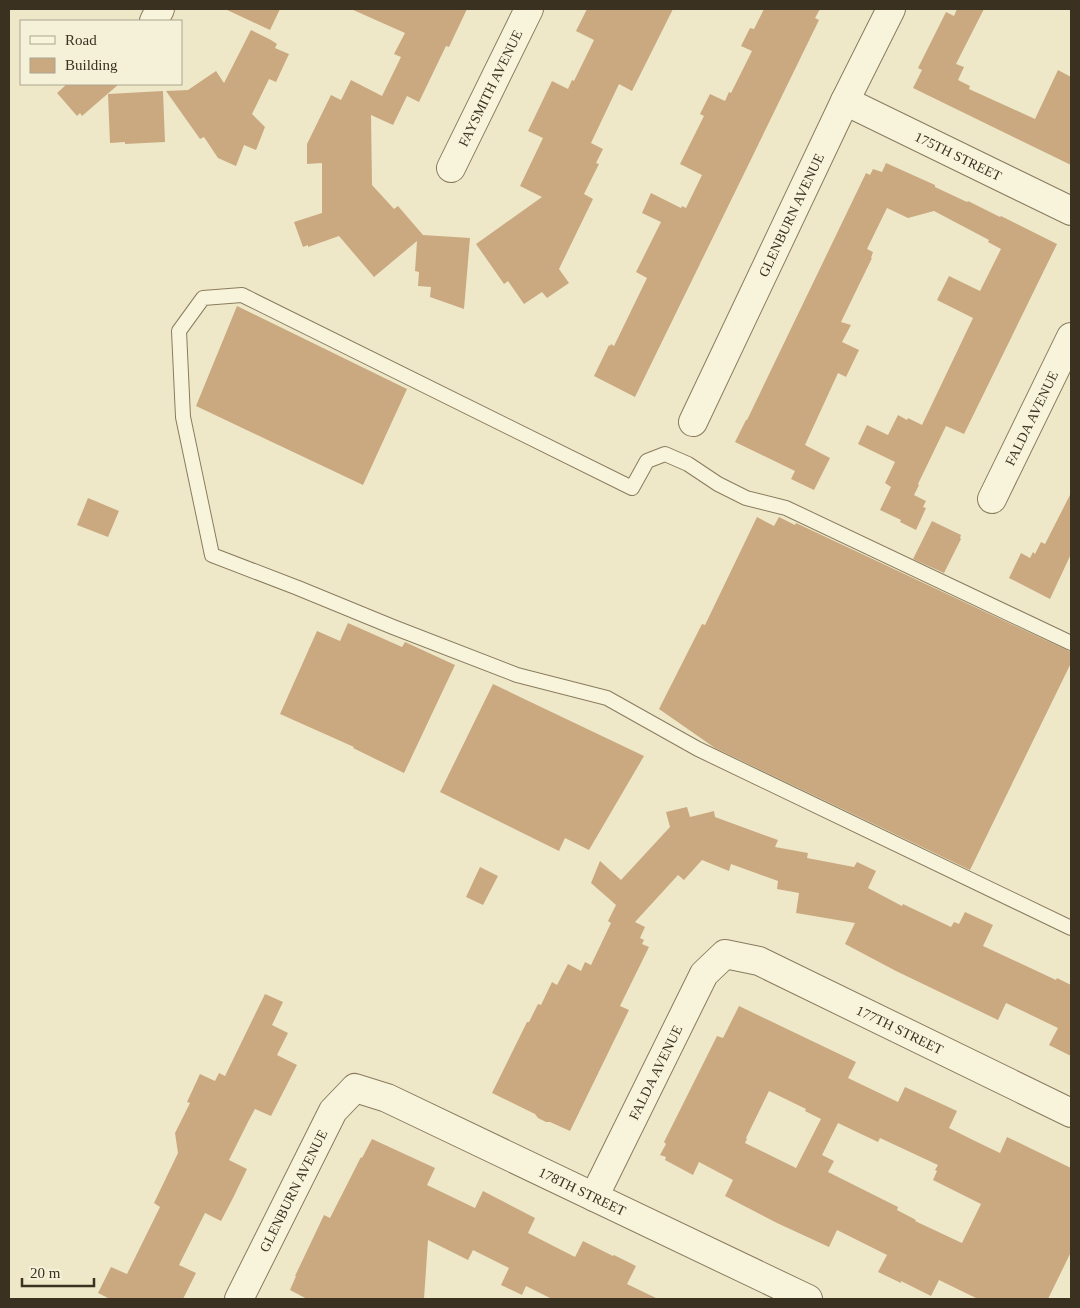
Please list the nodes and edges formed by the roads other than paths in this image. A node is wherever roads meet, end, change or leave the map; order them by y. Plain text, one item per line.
1 (529, 9) edge
2 (892, 9) edge
3 (845, 101) junction
4 (451, 168) dead end
5 (1071, 211) edge
6 (1071, 337) edge
7 (693, 422) dead end
8 (992, 499) dead end
9 (1071, 643) edge
10 (1071, 928) edge
11 (725, 954) joint
12 (355, 1088) joint
13 (1071, 1113) edge
14 (594, 1197) junction
15 (239, 1299) edge
16 (808, 1299) edge

1 - 4 street, FAYSMITH AVENUE
2 - 3 street, GLENBURN AVENUE
3 - 5 street, 175TH STREET
3 - 7 street, GLENBURN AVENUE
6 - 8 street, FALDA AVENUE
9 - 10 lane
11 - 13 street, 177TH STREET
11 - 14 street, FALDA AVENUE
12 - 14 street, 178TH STREET
12 - 15 street, GLENBURN AVENUE
14 - 16 street, 178TH STREET

